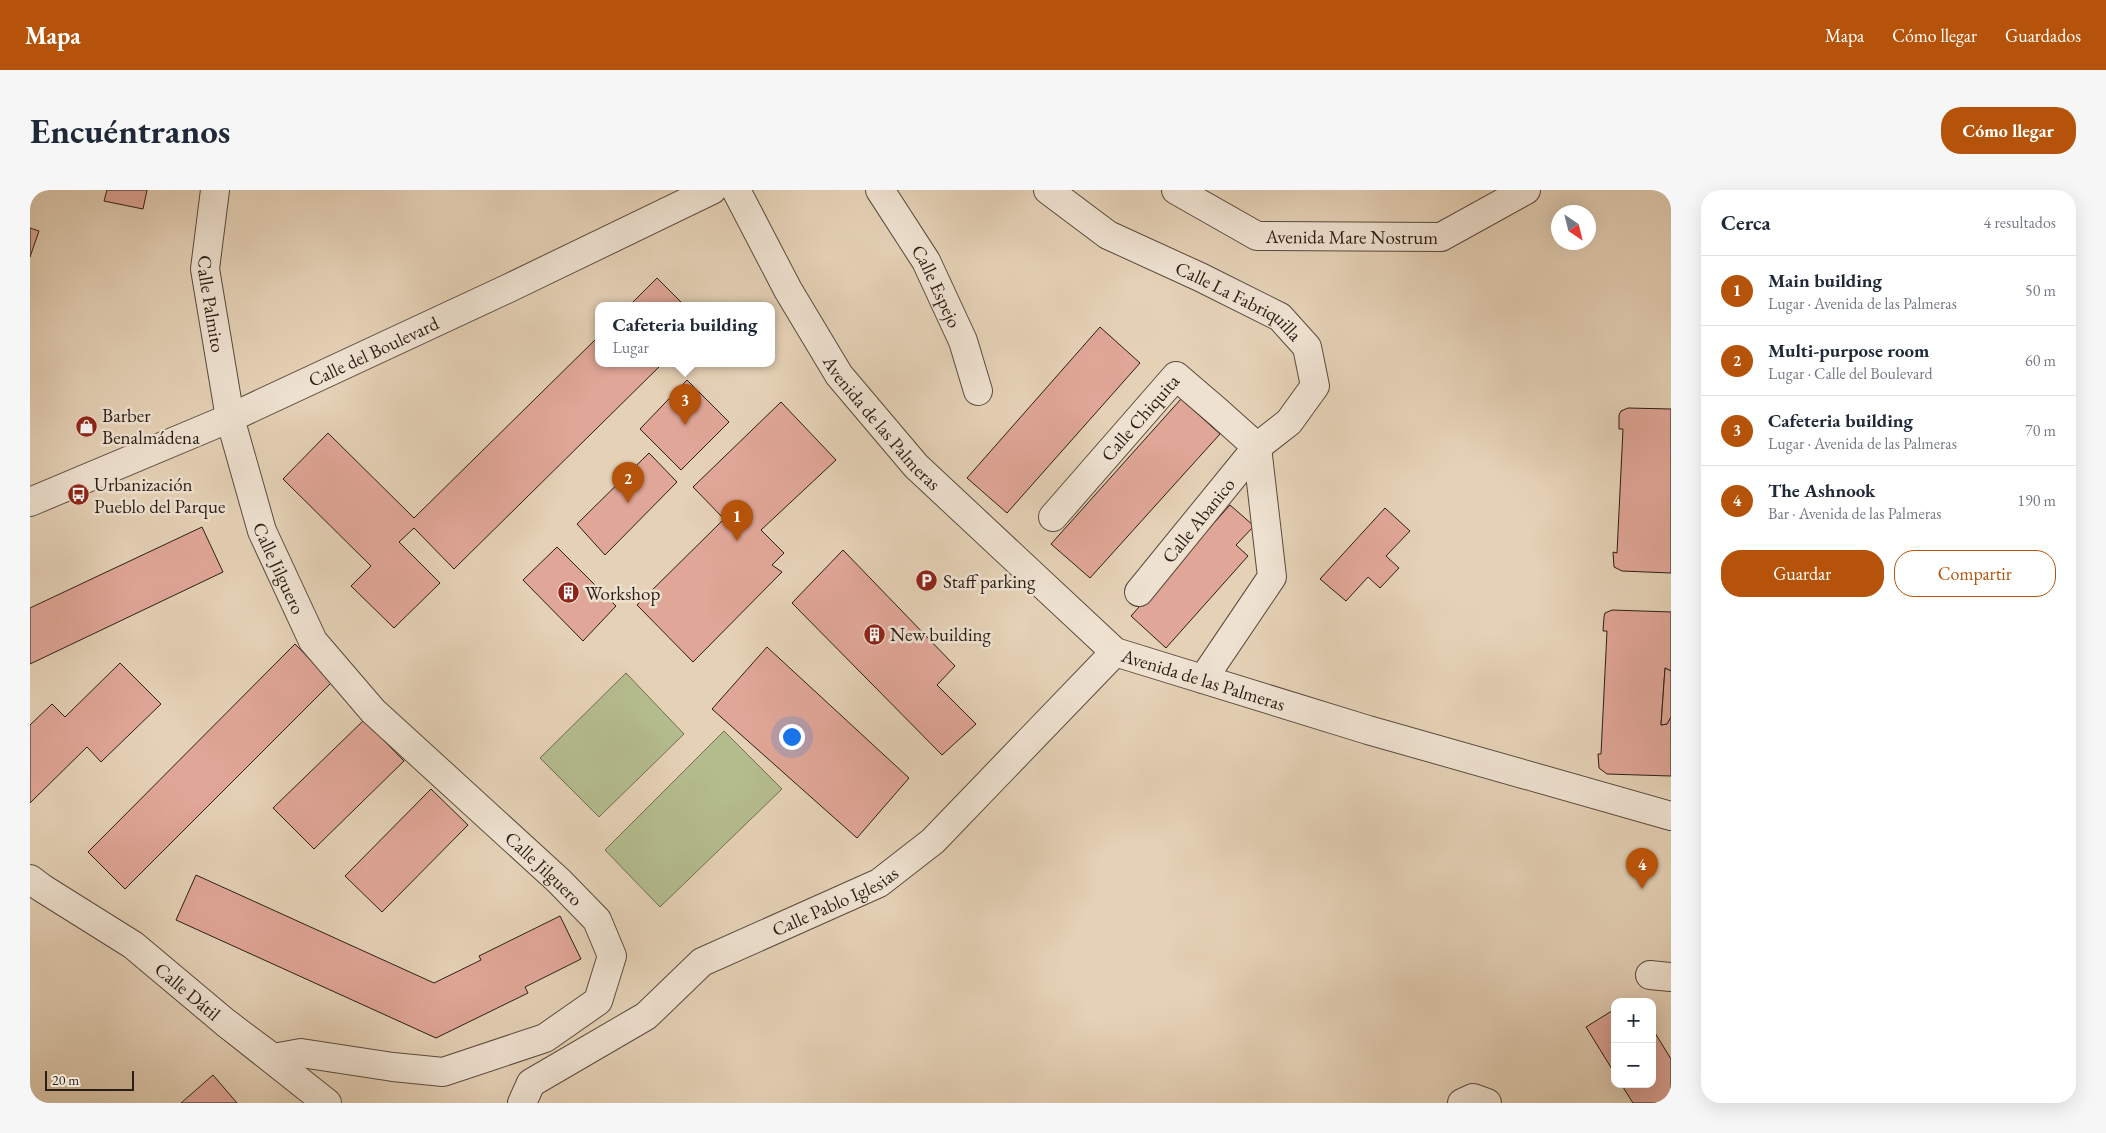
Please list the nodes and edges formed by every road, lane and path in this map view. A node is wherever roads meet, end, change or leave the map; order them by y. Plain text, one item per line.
1 (216, 190) edge
2 (712, 190) edge
3 (736, 190) edge
4 (880, 190) edge
5 (1048, 190) edge
6 (1176, 190) edge
7 (1526, 190) edge
8 (978, 391) dead end
9 (230, 418) junction
10 (1257, 448) junction
11 (30, 502) edge
12 (1053, 517) dead end
13 (1139, 592) dead end
14 (1115, 652) junction
15 (1203, 679) junction
16 (1671, 816) edge
17 (34, 890) edge
18 (226, 1023) junction
19 (327, 1103) edge
20 (522, 1103) edge
21 (1462, 1103) edge
22 (1487, 1103) edge

1 - 9 street, Calle Palmito
2 - 9 street, Calle del Boulevard
3 - 14 street, Avenida de las Palmeras
4 - 8 street, Calle Espejo
5 - 10 street, Calle La Fabriquilla
6 - 7 street, Avenida Mare Nostrum
9 - 11 street, Calle del Boulevard
9 - 18 street, Calle Jilguero
10 - 12 street, Calle Chiquita
10 - 13 street, Calle Abanico
10 - 15 street
14 - 15 street, Avenida de las Palmeras
14 - 20 street, Calle Pablo Iglesias
15 - 16 street, Avenida de las Palmeras
17 - 18 street, Calle Dátil
18 - 19 street, Calle Dátil
21 - 22 street

